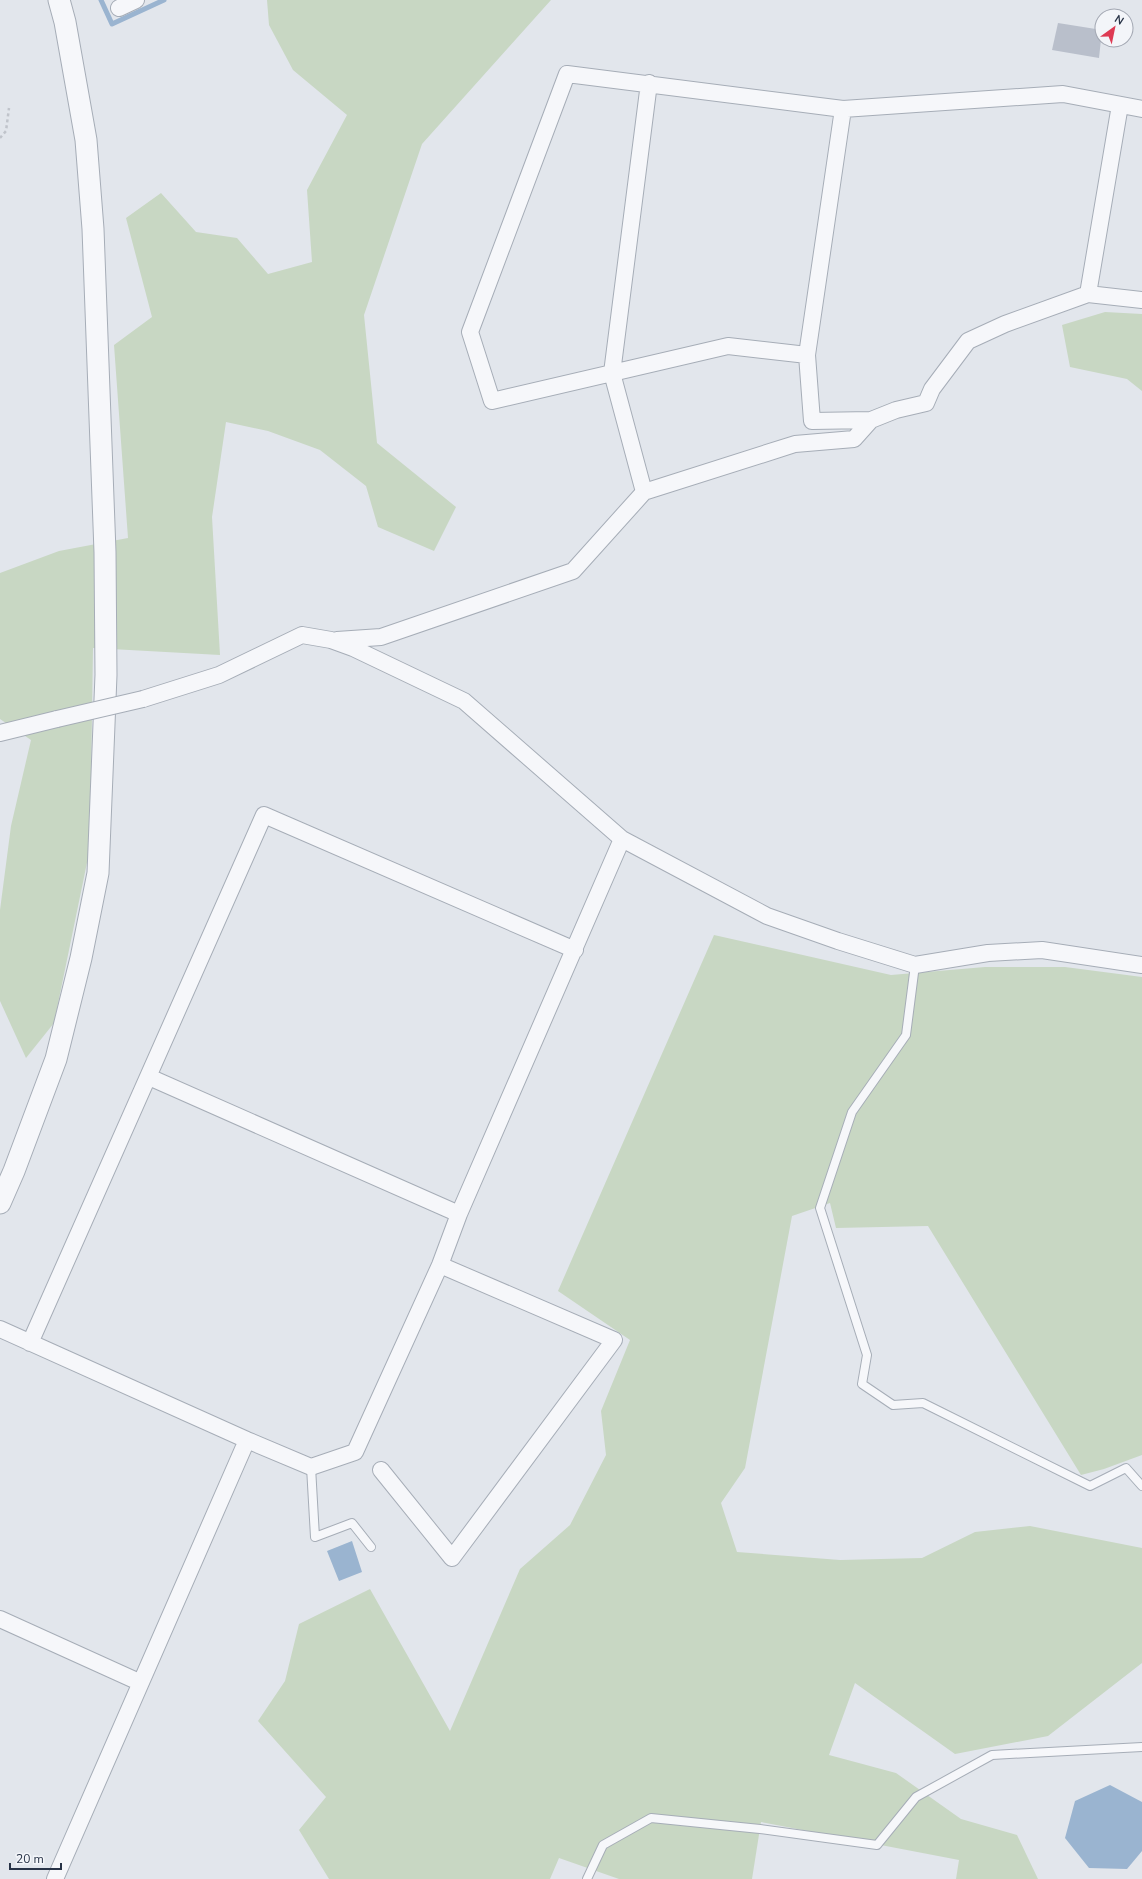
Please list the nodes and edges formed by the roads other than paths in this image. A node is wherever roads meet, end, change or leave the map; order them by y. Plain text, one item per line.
1 (59, 0) edge
2 (136, 0) edge
3 (119, 8) dead end
4 (649, 84) junction
5 (1120, 105) junction
6 (1142, 109) edge
7 (843, 110) junction
8 (1088, 294) junction
9 (1142, 300) edge
10 (807, 355) junction
11 (612, 373) junction
12 (871, 420) junction
13 (644, 492) junction
14 (332, 640) junction
15 (0, 733) edge
16 (622, 839) junction
17 (575, 950) junction
18 (915, 965) junction
19 (1142, 965) edge
20 (149, 1077) junction
21 (0, 1203) edge
22 (459, 1214) junction
23 (440, 1266) junction
24 (0, 1329) edge
25 (30, 1343) junction
26 (247, 1440) junction
27 (311, 1467) junction
28 (381, 1470) dead end
29 (1142, 1486) edge
30 (371, 1547) dead end
31 (0, 1619) edge
32 (139, 1682) junction
33 (1142, 1747) edge
34 (55, 1879) edge
35 (587, 1879) edge

1 - 21 street
2 - 3 street
4 - 7 street
4 - 11 street
4 - 11 street
5 - 6 street
5 - 7 street
5 - 8 street
7 - 10 street
8 - 9 street
8 - 12 street
10 - 11 street
10 - 12 street
11 - 13 street
12 - 13 street
13 - 14 street
14 - 15 street, bridge
14 - 16 street
16 - 17 street
16 - 18 street
17 - 20 street
17 - 22 street
18 - 19 street
18 - 29 lane
20 - 22 street
20 - 25 street
22 - 23 street
23 - 27 street
23 - 28 street
24 - 25 street
25 - 26 street
26 - 27 street
26 - 32 street
27 - 30 lane
31 - 32 street
32 - 34 street
33 - 35 lane

